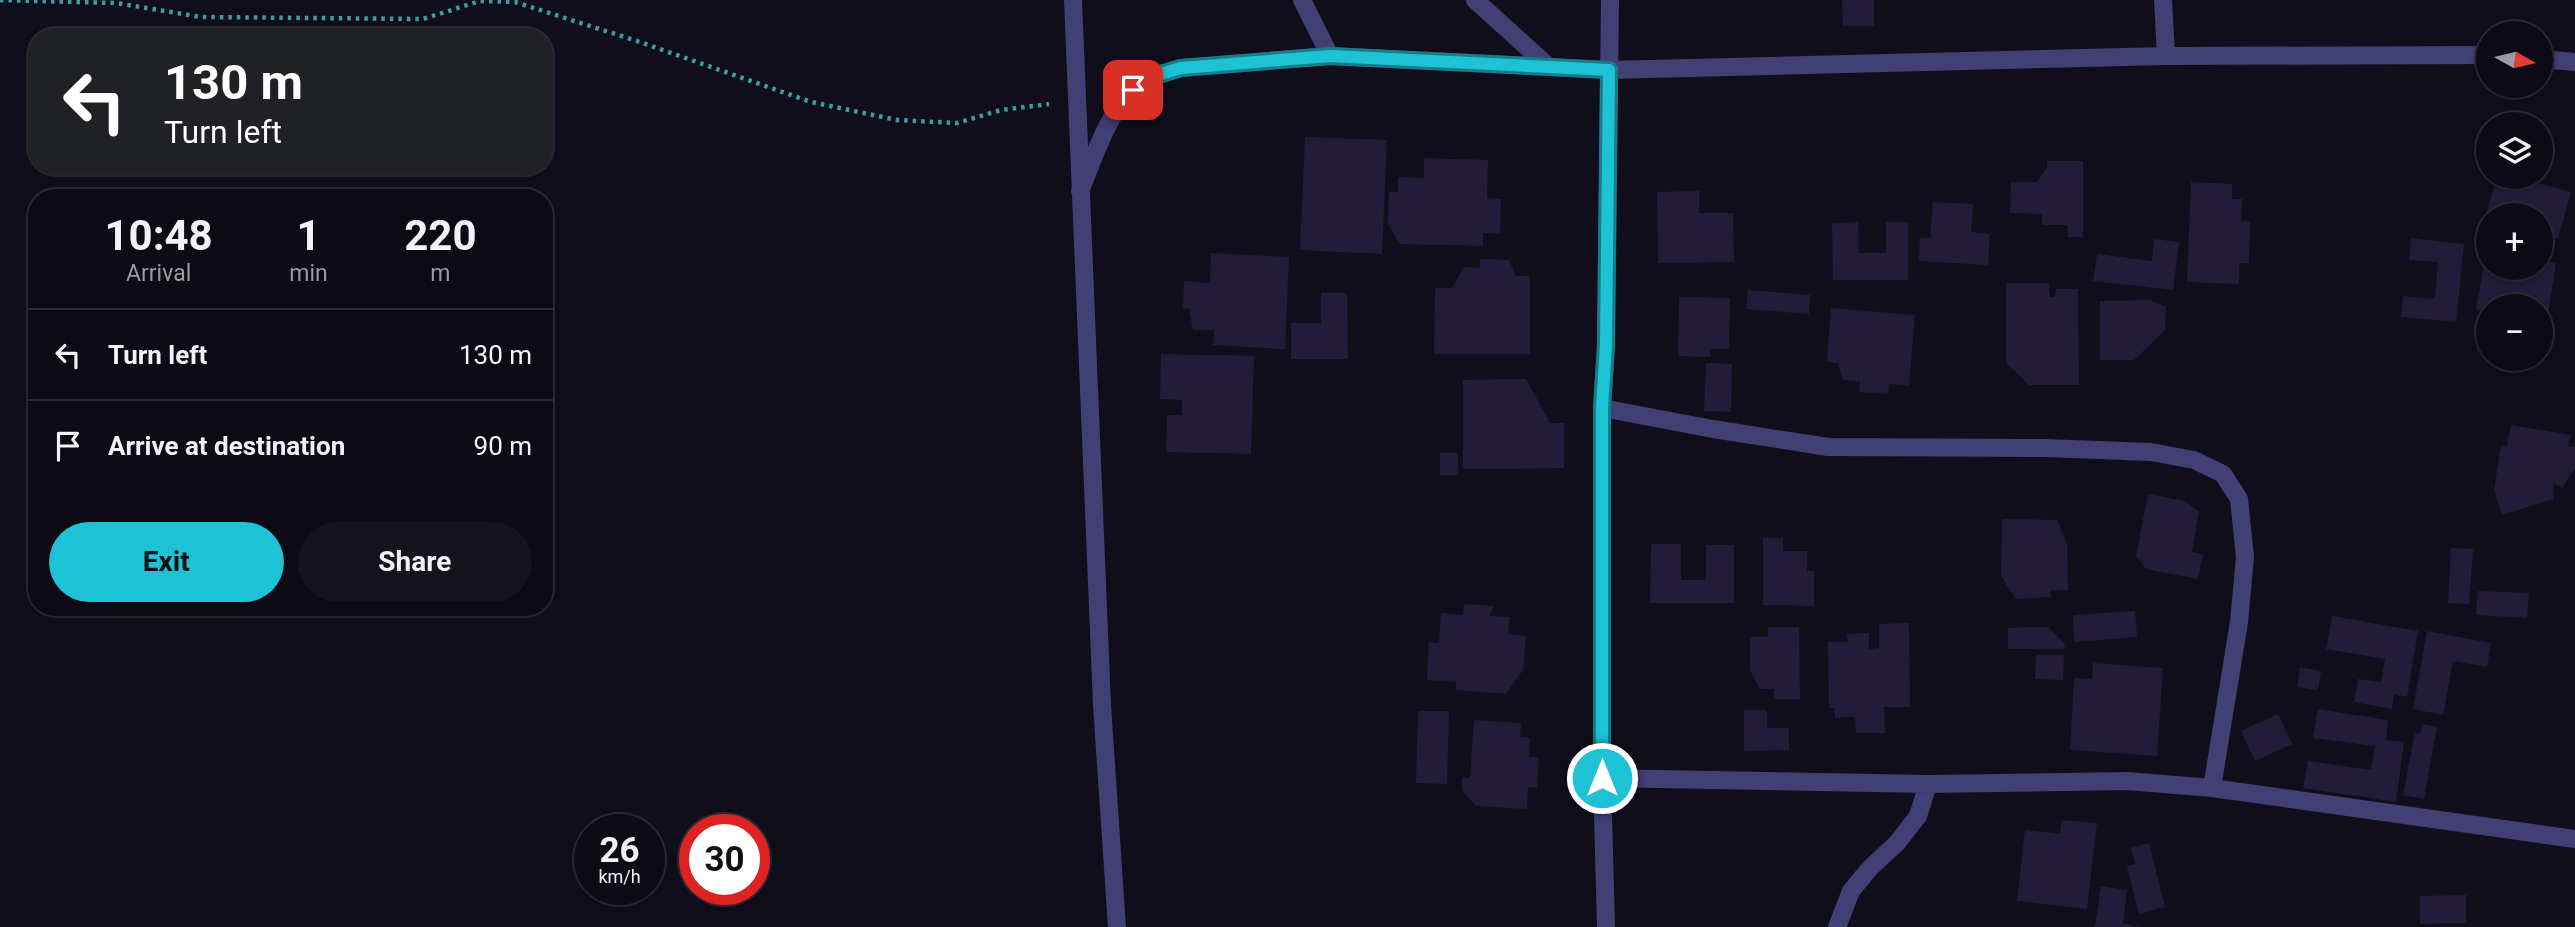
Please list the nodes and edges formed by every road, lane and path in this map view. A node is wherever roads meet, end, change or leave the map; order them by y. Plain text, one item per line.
1 (0, 0) edge
2 (1073, 0) edge
3 (1302, 0) edge
4 (1475, 0) edge
5 (1610, 0) edge
6 (2163, 0) edge
7 (2476, 55) edge
8 (1330, 56) junction
9 (2166, 56) junction
10 (2553, 60) edge
11 (2575, 62) edge
12 (1549, 67) junction
13 (1609, 70) junction
14 (1076, 100) junction
15 (1080, 191) junction
16 (1602, 408) junction
17 (1602, 778) junction
18 (1928, 784) junction
19 (2212, 789) junction
20 (2575, 839) edge
21 (1117, 927) edge
22 (1606, 927) edge
23 (1837, 927) edge

1 - 14 path
2 - 14 street
3 - 8 street
4 - 12 street
5 - 13 street
6 - 9 street
7 - 9 street
8 - 12 street
8 - 15 street
9 - 13 street
10 - 11 street
12 - 13 street
13 - 16 street
14 - 15 street
15 - 21 street
16 - 17 street
16 - 19 street
17 - 18 street
17 - 22 street
18 - 19 street
18 - 23 street
19 - 20 street

